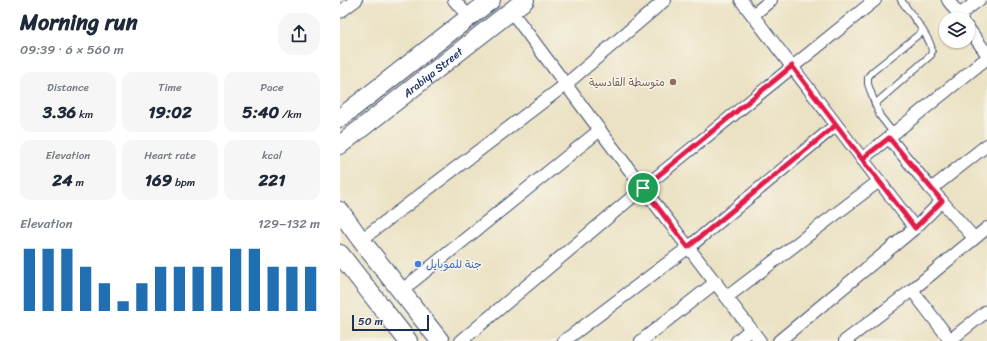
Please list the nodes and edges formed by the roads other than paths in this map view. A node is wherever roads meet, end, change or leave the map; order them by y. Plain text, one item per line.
1 (356, 0) edge
2 (454, 0) edge
3 (491, 0) edge
4 (525, 0) edge
5 (665, 0) edge
6 (741, 0) edge
7 (772, 0) edge
8 (875, 0) edge
9 (901, 0) edge
10 (948, 0) edge
11 (979, 0) edge
12 (511, 11) junction
13 (340, 12) edge
14 (956, 12) edge
15 (966, 12) edge
16 (753, 15) junction
17 (469, 17) junction
18 (923, 31) junction
19 (975, 38) edge
20 (987, 54) edge
21 (987, 58) edge
22 (792, 66) junction
23 (566, 84) junction
24 (875, 104) junction
25 (340, 118) edge
26 (836, 125) junction
27 (600, 130) junction
28 (891, 136) junction
29 (340, 145) edge
30 (987, 145) edge
31 (862, 159) junction
32 (879, 181) junction
33 (643, 188) junction
34 (931, 189) junction
35 (942, 201) junction
36 (340, 211) edge
37 (915, 228) junction
38 (987, 228) edge
39 (974, 238) junction
40 (361, 240) junction
41 (688, 247) junction
42 (340, 254) edge
43 (716, 282) junction
44 (912, 290) junction
45 (401, 291) junction
46 (727, 297) junction
47 (987, 311) edge
48 (751, 329) junction
49 (408, 341) edge
50 (440, 341) edge
51 (461, 341) edge
52 (564, 341) edge
53 (641, 341) edge
54 (737, 341) edge
55 (760, 341) edge
56 (779, 341) edge
57 (845, 341) edge
58 (950, 341) edge

1 - 13 street
2 - 17 street
3 - 17 main road, Arabiya Street
4 - 12 main road, Arabiya Street
5 - 23 street
6 - 16 street
7 - 16 street
8 - 22 street
9 - 18 lane
10 - 14 street
11 - 15 street
12 - 23 street
12 - 29 main road, Arabiya Street
16 - 22 street
17 - 25 main road, Arabiya Street
18 - 24 lane
18 - 24 lane
19 - 20 street
21 - 28 street
22 - 26 street
22 - 33 street
23 - 27 street
23 - 40 street
24 - 28 lane
26 - 31 street
26 - 41 street
27 - 33 street
27 - 45 street
28 - 31 street
28 - 34 street
30 - 34 street
31 - 32 street
32 - 37 street
32 - 46 street
33 - 41 street
33 - 51 street
34 - 35 street
35 - 37 street
35 - 39 street
36 - 40 main road
37 - 56 street
38 - 39 street
39 - 44 street
40 - 45 main road
41 - 43 street
41 - 52 street
42 - 49 main road
43 - 46 street
43 - 53 street
44 - 57 street
44 - 58 street
45 - 50 main road
46 - 48 street
47 - 58 street
48 - 54 street
48 - 55 street

